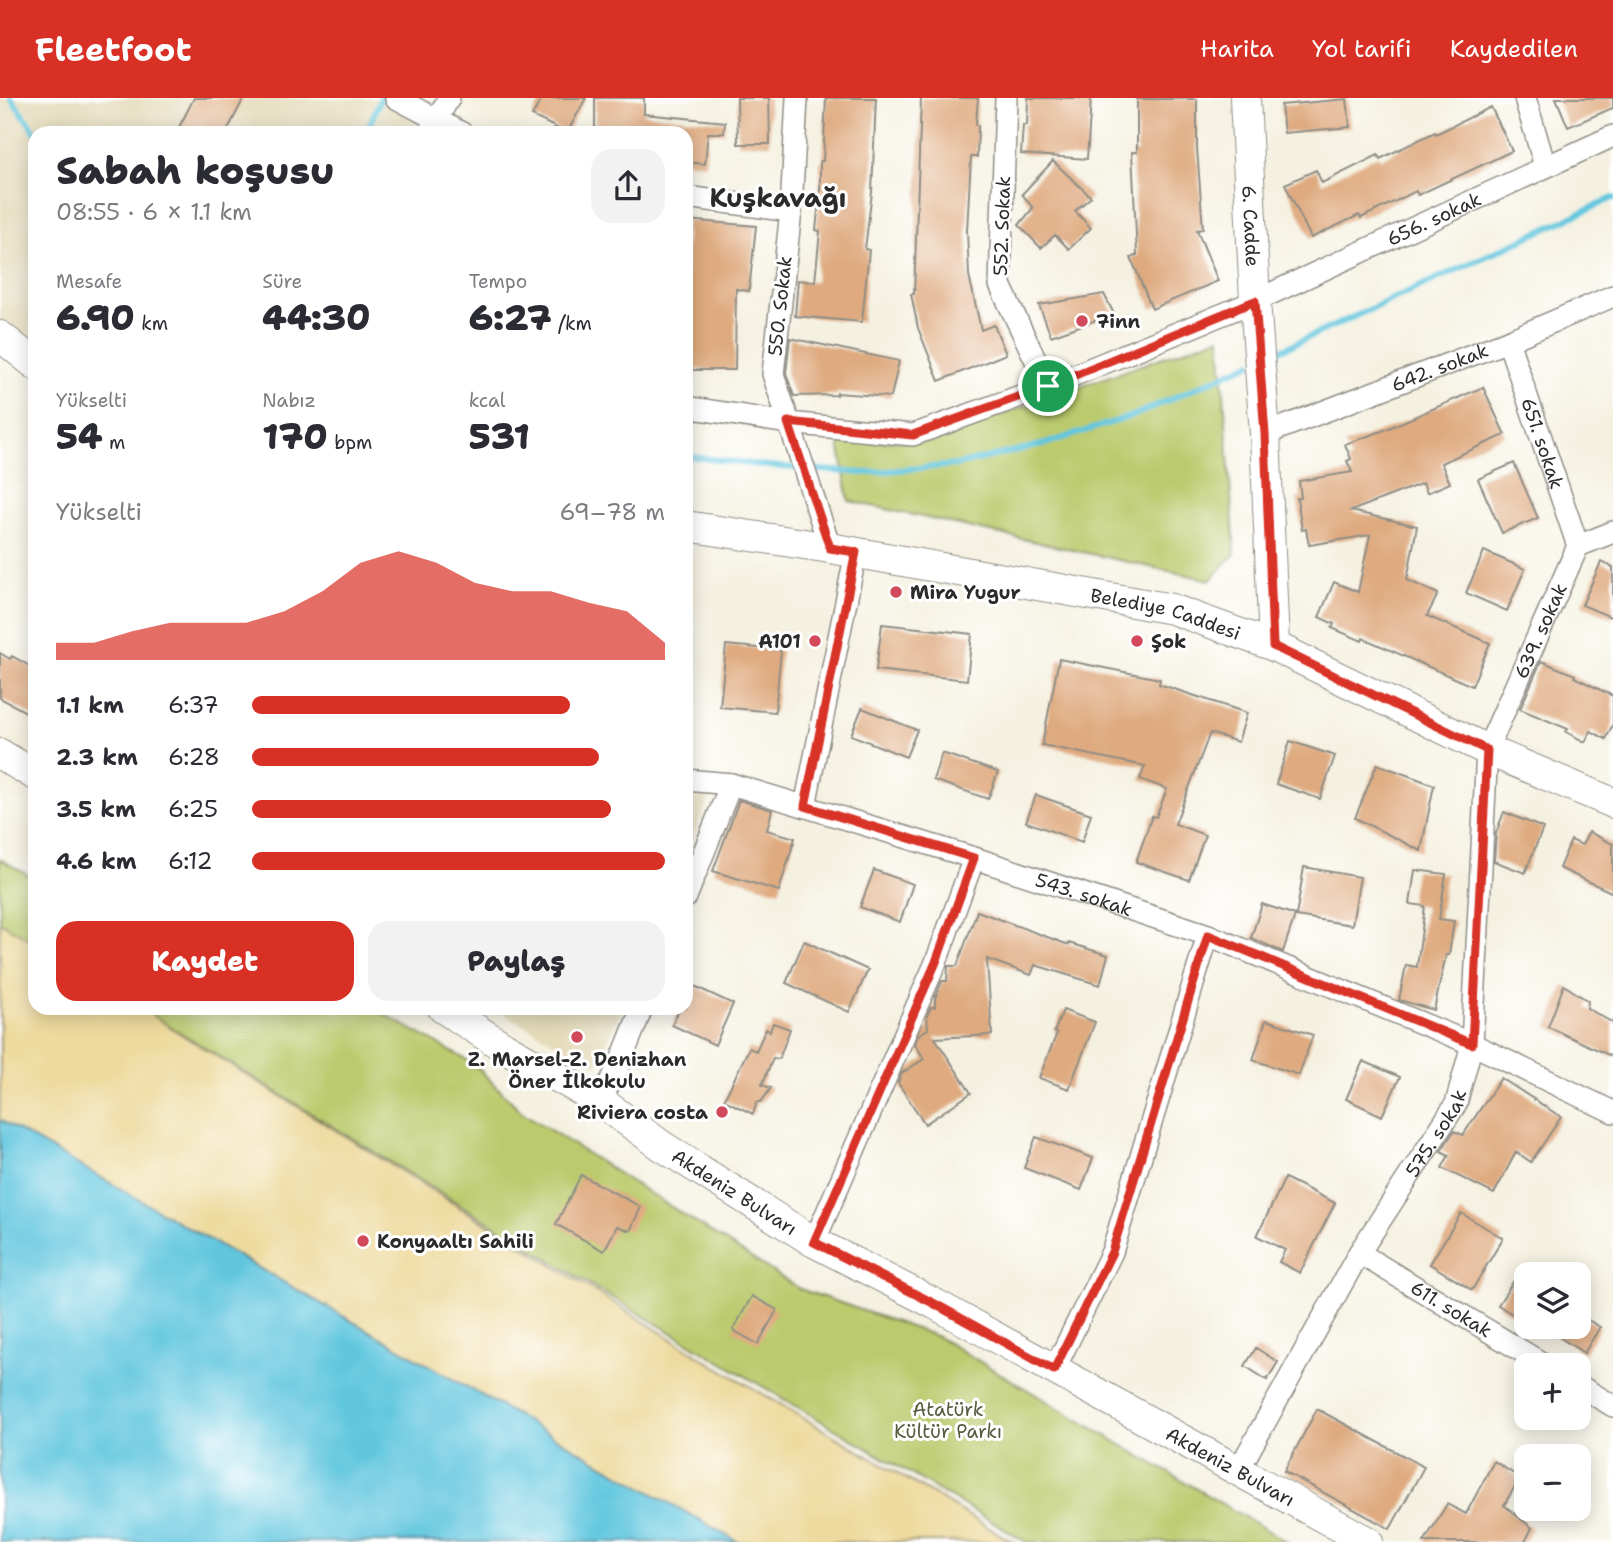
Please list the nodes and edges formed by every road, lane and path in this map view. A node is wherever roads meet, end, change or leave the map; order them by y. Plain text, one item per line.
1 (396, 98) edge
2 (449, 98) edge
3 (797, 98) edge
4 (1006, 98) edge
5 (1245, 98) edge
6 (1525, 98) edge
7 (432, 126) edge
8 (434, 126) edge
9 (1613, 136) edge
10 (1545, 166) junction
11 (693, 198) edge
12 (790, 211) junction
13 (1613, 296) edge
14 (1255, 301) junction
15 (0, 336) edge
16 (1508, 341) junction
17 (28, 358) edge
18 (1048, 386) junction
19 (693, 408) edge
20 (788, 422) junction
21 (1265, 434) junction
22 (693, 527) edge
23 (1613, 532) edge
24 (1578, 546) junction
25 (843, 550) junction
26 (1273, 646) junction
27 (1487, 750) junction
28 (0, 754) edge
29 (28, 771) edge
30 (693, 781) edge
31 (731, 784) junction
32 (1613, 803) edge
33 (805, 806) junction
34 (974, 858) junction
35 (693, 879) edge
36 (1208, 935) junction
37 (454, 1015) edge
38 (639, 1015) edge
39 (1472, 1044) junction
40 (600, 1101) junction
41 (1613, 1112) edge
42 (814, 1242) junction
43 (1359, 1253) junction
44 (1525, 1353) edge
45 (1054, 1370) junction
46 (1591, 1393) edge
47 (1613, 1406) edge
48 (1238, 1469) junction
49 (1368, 1542) edge

1 - 7 street
2 - 8 street
3 - 12 street, 550. Sokak
4 - 18 street, 552. Sokak
5 - 14 main road, 6. Cadde
6 - 10 street
9 - 10 street, 656. sokak
10 - 14 street, 656. sokak
11 - 12 street
12 - 20 street, 550. Sokak
13 - 16 street, 642. sokak
14 - 18 street, 656. sokak
14 - 21 main road, 6. Cadde
15 - 17 main road
16 - 21 street, 642. sokak
16 - 24 street, 651. sokak
18 - 20 street, 656. sokak
19 - 20 street, 656. sokak
20 - 25 street, 550. Sokak
21 - 26 main road, 6. Cadde
22 - 25 main road, Belediye Caddesi
23 - 24 street
24 - 27 street, 639. sokak
25 - 26 main road, Belediye Caddesi
25 - 33 street
26 - 27 main road, Belediye Caddesi
27 - 32 main road, Belediye Caddesi
27 - 39 street, 575. sokak
28 - 29 main road
30 - 31 street, 543. sokak
31 - 33 street, 543. sokak
31 - 35 street
33 - 34 street, 543. sokak
34 - 36 street, 543. sokak
34 - 42 street
36 - 39 street, 543. sokak
36 - 45 street
37 - 40 main road, Akdeniz Bulvarı
38 - 40 street
39 - 41 street, 543. sokak
39 - 43 street, 575. sokak
40 - 42 main road, Akdeniz Bulvarı
42 - 45 main road, Akdeniz Bulvarı
43 - 44 street, 611. sokak
43 - 48 street, 575. sokak
45 - 48 main road, Akdeniz Bulvarı
46 - 47 street
48 - 49 main road, Akdeniz Bulvarı

